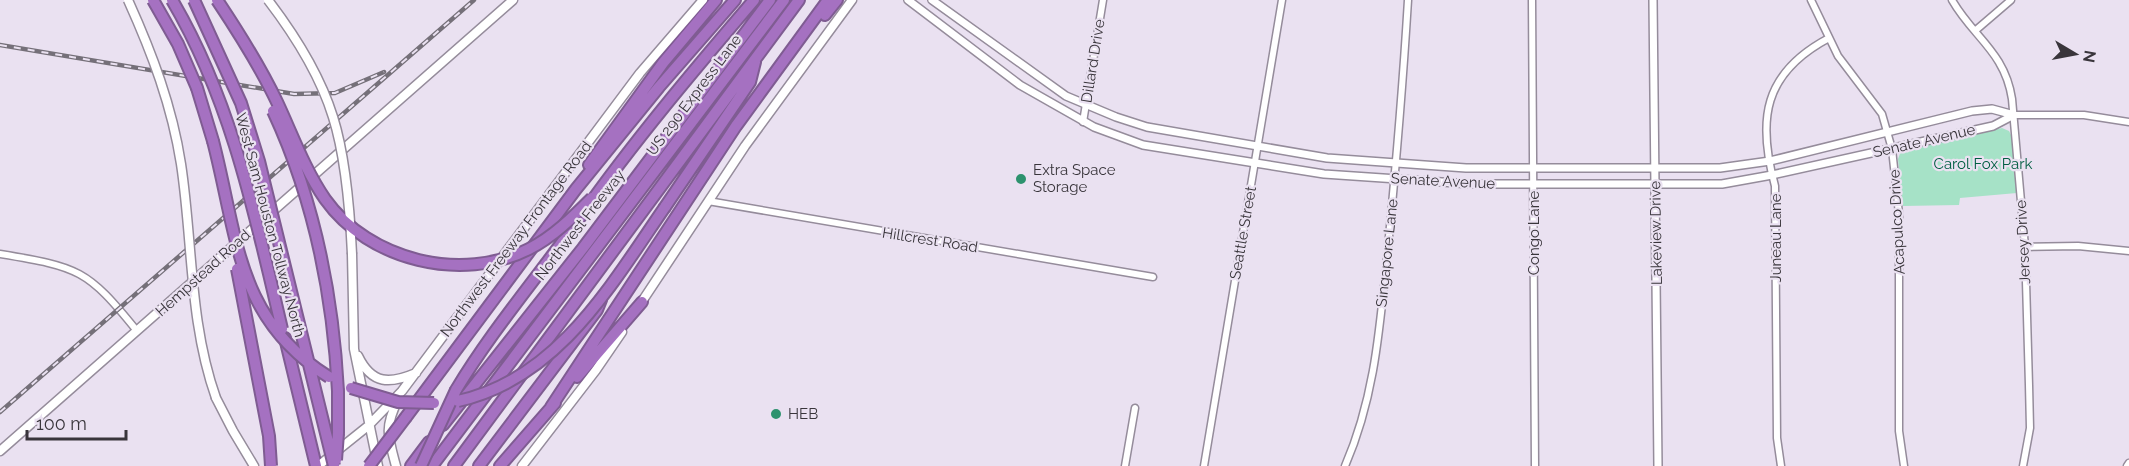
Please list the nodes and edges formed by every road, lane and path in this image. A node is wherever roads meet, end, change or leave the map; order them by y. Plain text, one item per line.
1 (128, 0) edge
2 (153, 0) edge
3 (172, 0) edge
4 (194, 0) edge
5 (212, 0) edge
6 (217, 0) edge
7 (268, 0) edge
8 (513, 0) edge
9 (703, 0) edge
10 (716, 0) edge
11 (735, 0) edge
12 (754, 0) edge
13 (770, 0) edge
14 (784, 0) edge
15 (799, 0) edge
16 (908, 0) edge
17 (932, 0) edge
18 (1102, 0) edge
19 (1282, 0) edge
20 (1408, 0) edge
21 (1532, 0) edge
22 (1653, 0) edge
23 (1811, 0) edge
24 (1952, 0) edge
25 (2011, 0) edge
26 (833, 1) edge
27 (850, 1) edge
28 (1976, 30) junction
29 (1828, 38) junction
30 (756, 56) junction
31 (1086, 105) junction
32 (2014, 115) junction
33 (1083, 122) junction
34 (2129, 122) edge
35 (1887, 132) junction
36 (1257, 147) junction
37 (1892, 149) junction
38 (1770, 161) junction
39 (1255, 164) junction
40 (1395, 165) junction
41 (1655, 168) junction
42 (1534, 169) junction
43 (1772, 175) junction
44 (1395, 178) junction
45 (1534, 184) junction
46 (1655, 184) junction
47 (576, 189) junction
48 (592, 198) junction
49 (707, 201) junction
50 (236, 241) junction
51 (2025, 247) junction
52 (2129, 251) edge
53 (0, 254) edge
54 (1153, 277) dead end
55 (604, 291) junction
56 (642, 302) junction
57 (137, 332) junction
58 (354, 349) junction
59 (417, 373) junction
60 (402, 391) junction
61 (551, 407) junction
62 (1135, 408) dead end
63 (368, 426) junction
64 (0, 451) edge
65 (254, 466) edge
66 (271, 466) edge
67 (317, 466) edge
68 (335, 466) edge
69 (369, 466) edge
70 (378, 466) edge
71 (396, 466) edge
72 (411, 466) edge
73 (421, 466) edge
74 (432, 466) edge
75 (454, 466) edge
76 (479, 466) edge
77 (500, 466) edge
78 (522, 466) edge
79 (1125, 466) edge
80 (1204, 466) edge
81 (1345, 466) edge
82 (1535, 466) edge
83 (1659, 466) edge
84 (1781, 466) edge
85 (1904, 466) edge
86 (2023, 466) edge

1 - 65 main road, bridge
2 - 50 highway, bridge
3 - 67 highway, West Sam Houston Tollway North, bridge
4 - 68 highway, West Sam Houston Tollway North, bridge
5 - 68 highway, bridge
6 - 48 highway, bridge
7 - 58 main road, bridge
8 - 57 main road, Hempstead Road
9 - 59 main road, Northwest Freeway Frontage Road
10 - 47 highway
11 - 47 highway
12 - 48 highway
13 - 72 highway, Northwest Freeway, bridge
14 - 74 highway, US 290 Express Lane
15 - 30 highway
16 - 33 street, Senate Avenue
17 - 31 street, Senate Avenue
18 - 31 street, Dillard Drive
19 - 36 street, Seattle Street
20 - 40 street, Singapore Lane
21 - 42 street, Congo Lane
22 - 41 street, Lakeview Drive
23 - 29 street, Acapulco Drive
24 - 28 street, Jersey Drive
25 - 28 street
26 - 61 highway
27 - 49 main road
28 - 32 street, Jersey Drive
29 - 35 street, Acapulco Drive
29 - 38 street, Juneau Lane
30 - 55 highway, bridge
30 - 75 highway
31 - 33 street, Dillard Drive
31 - 36 street, Senate Avenue
32 - 34 street, Senate Avenue
32 - 35 street, Senate Avenue
32 - 37 street, Senate Avenue
32 - 51 street, Jersey Drive
33 - 39 street, Senate Avenue
35 - 37 street, Acapulco Drive
35 - 38 street, Senate Avenue
36 - 39 street, Seattle Street
36 - 40 street, Senate Avenue
37 - 43 street, Senate Avenue
37 - 85 street, Acapulco Drive
38 - 41 street, Senate Avenue
38 - 43 street, Juneau Lane
39 - 44 street, Senate Avenue
39 - 80 street, Seattle Street
40 - 42 street, Senate Avenue
40 - 44 street, Singapore Lane
41 - 42 street, Senate Avenue
41 - 46 street, Lakeview Drive
42 - 45 street, Congo Lane
43 - 46 street, Senate Avenue
43 - 84 street, Juneau Lane
44 - 45 street, Senate Avenue
44 - 81 street, Singapore Lane
45 - 46 street, Senate Avenue
45 - 82 street, Congo Lane
46 - 83 street, Lakeview Drive
47 - 69 highway, bridge
48 - 73 highway, bridge
49 - 54 street, Hillcrest Road
49 - 56 main road
50 - 55 highway, bridge
50 - 66 highway, bridge
51 - 52 street
51 - 86 street, Jersey Drive
53 - 57 street
55 - 76 highway, bridge
56 - 61 highway
56 - 78 main road
57 - 64 main road, Hempstead Road
58 - 59 main road
58 - 63 main road
59 - 60 main road, Northwest Freeway Frontage Road
60 - 63 main road, Northwest Freeway Frontage Road
60 - 71 main road
61 - 77 highway
62 - 79 street
63 - 67 main road, Northwest Freeway Frontage Road
63 - 70 main road

